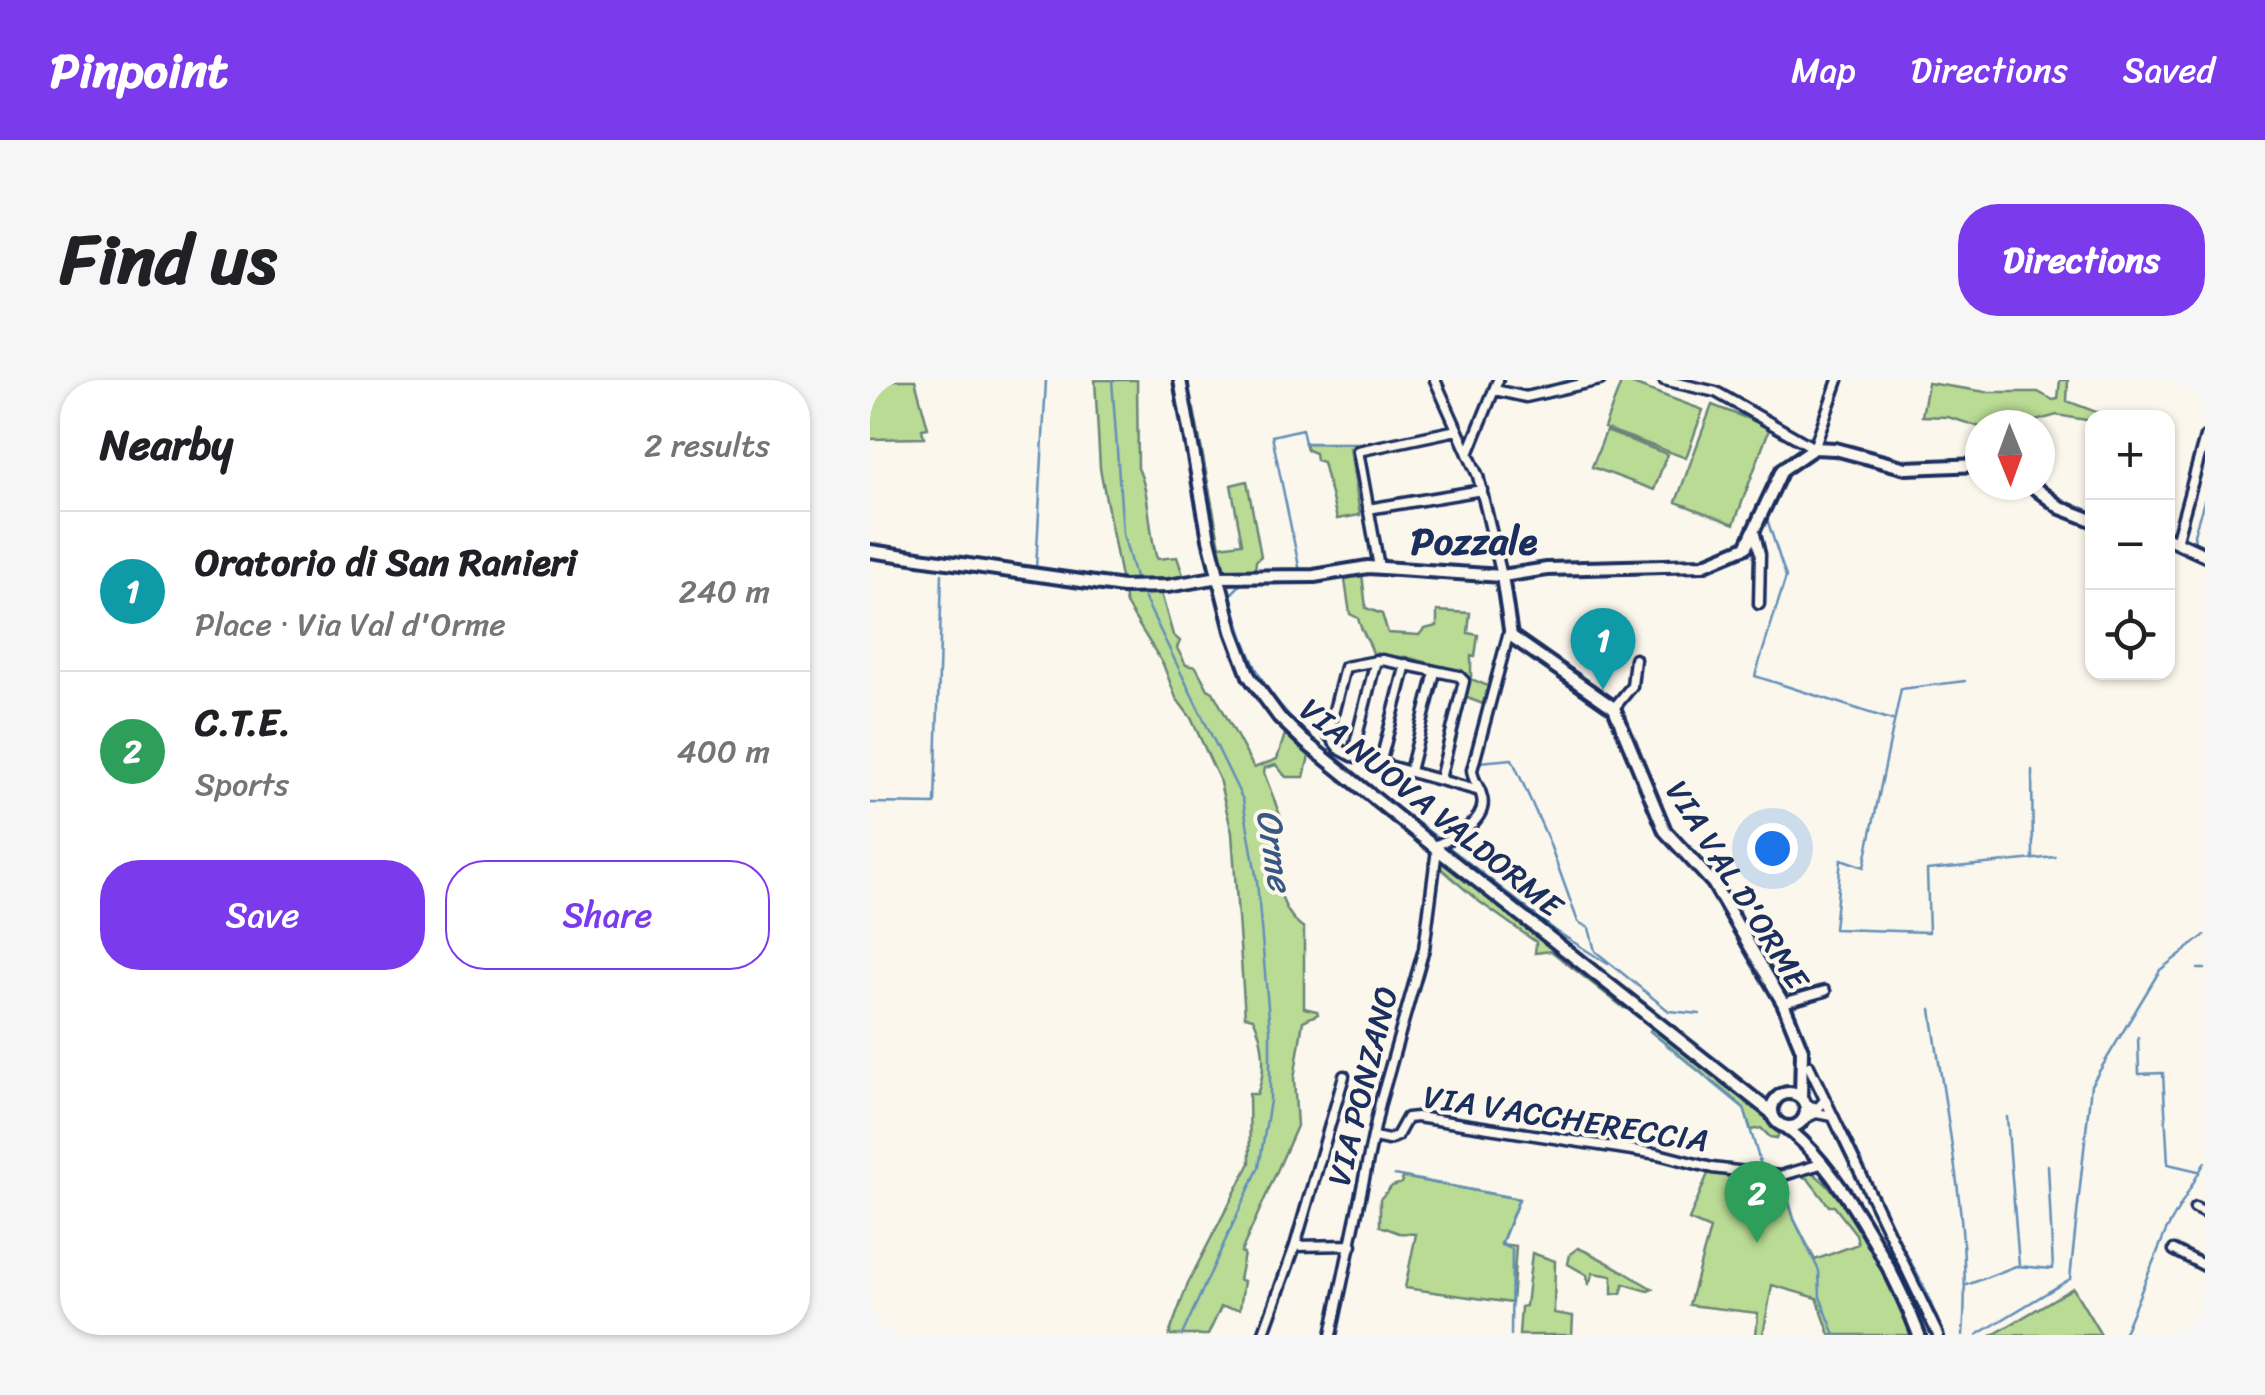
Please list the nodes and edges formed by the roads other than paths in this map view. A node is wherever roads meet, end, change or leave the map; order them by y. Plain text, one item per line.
1 (1180, 380) edge
2 (1435, 380) edge
3 (1600, 380) edge
4 (1664, 380) edge
5 (1838, 380) edge
6 (1497, 385) edge
7 (1457, 430) junction
8 (2205, 437) edge
9 (1814, 448) junction
10 (1468, 454) junction
11 (1965, 466) edge
12 (1482, 490) junction
13 (2051, 500) edge
14 (1368, 509) junction
15 (2085, 517) edge
16 (2175, 531) edge
17 (1755, 534) junction
18 (2175, 541) edge
19 (870, 551) edge
20 (2205, 555) edge
21 (1379, 567) junction
22 (1502, 576) junction
23 (1219, 577) junction
24 (1759, 604) dead end
25 (1509, 632) junction
26 (1376, 660) junction
27 (1635, 660) dead end
28 (1406, 664) junction
29 (1436, 672) junction
30 (1614, 708) junction
31 (1352, 756) junction
32 (1380, 764) junction
33 (1410, 771) junction
34 (1440, 779) junction
35 (1482, 794) junction
36 (1436, 848) junction
37 (1824, 992) dead end
38 (1783, 1003) junction
39 (1806, 1066) junction
40 (1344, 1076) dead end
41 (1736, 1083) junction
42 (1783, 1094) junction
43 (1825, 1100) junction
44 (1804, 1102) junction
45 (1772, 1114) junction
46 (1832, 1116) junction
47 (1802, 1120) junction
48 (1784, 1126) junction
49 (1374, 1136) junction
50 (1810, 1150) junction
51 (1821, 1164) junction
52 (2196, 1208) dead end
53 (2205, 1213) edge
54 (1295, 1246) junction
55 (1352, 1246) junction
56 (2174, 1250) dead end
57 (2205, 1266) edge
58 (1263, 1335) edge
59 (1331, 1335) edge
60 (1920, 1335) edge
61 (1938, 1335) edge

1 - 23 street, VIA NUOVA VALDORME
2 - 7 street
3 - 6 street
4 - 9 street
5 - 9 street
6 - 10 street
7 - 10 street
7 - 14 street
8 - 16 street
9 - 11 street
9 - 17 street
10 - 12 street
12 - 14 street
12 - 22 street
13 - 15 street
14 - 21 street
17 - 22 street
17 - 24 street
18 - 20 street
19 - 23 street
21 - 22 street
21 - 23 street
22 - 25 street
23 - 36 street, VIA NUOVA VALDORME
25 - 30 street
25 - 35 street
26 - 28 street
26 - 31 street
26 - 31 street
27 - 30 street
28 - 29 street
28 - 32 street
29 - 33 street
29 - 34 street
30 - 38 street, VIA VAL D'ORME
31 - 32 street
32 - 33 street
33 - 34 street
34 - 35 street
35 - 36 street
36 - 41 street, VIA NUOVA VALDORME
36 - 49 street, VIA PONZANO
37 - 38 street
38 - 39 street, VIA VAL D'ORME
39 - 42 street
39 - 43 street, VIA VAL D'ORME
39 - 44 street, VIA VAL D'ORME
40 - 54 street
41 - 42 street, VIA NUOVA VALDORME
41 - 45 street, VIA NUOVA VALDORME
42 - 44 street, VIA NUOVA VALDORME
42 - 45 street
43 - 44 street
43 - 46 street, VIA VAL D'ORME
44 - 47 street, VIA NUOVA VALDORME
45 - 48 street, VIA NUOVA VALDORME
46 - 47 street
46 - 61 street, VIA VAL D'ORME
47 - 48 street
47 - 50 street, VIA NUOVA VALDORME
48 - 50 street, VIA NUOVA VALDORME
49 - 51 street, VIA VACCHERECCIA
49 - 55 street, VIA PONZANO
50 - 51 street, VIA NUOVA VALDORME
51 - 60 street, VIA NUOVA VALDORME
52 - 53 street
54 - 55 street
54 - 58 street
55 - 59 street, VIA PONZANO
56 - 57 street

